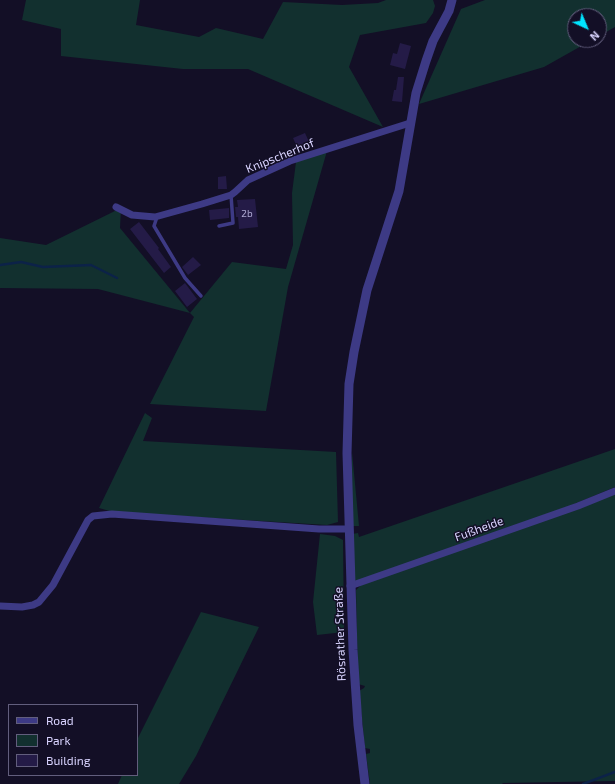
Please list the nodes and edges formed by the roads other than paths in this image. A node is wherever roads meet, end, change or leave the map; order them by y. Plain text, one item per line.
1 (452, 0) edge
2 (410, 123) junction
3 (231, 195) junction
4 (116, 207) dead end
5 (158, 216) junction
6 (219, 226) dead end
7 (201, 296) dead end
8 (615, 491) edge
9 (349, 529) junction
10 (350, 586) junction
11 (0, 606) edge
12 (365, 784) edge

1 - 2 street, Rösrather Straße
2 - 3 street, Knipscherhof
2 - 9 street, Rösrather Straße
3 - 5 street, Knipscherhof
3 - 6 lane
4 - 5 street, Knipscherhof
5 - 7 lane
8 - 10 street, Fußheide
9 - 10 street, Rösrather Straße
9 - 11 street
10 - 12 street, Rösrather Straße

